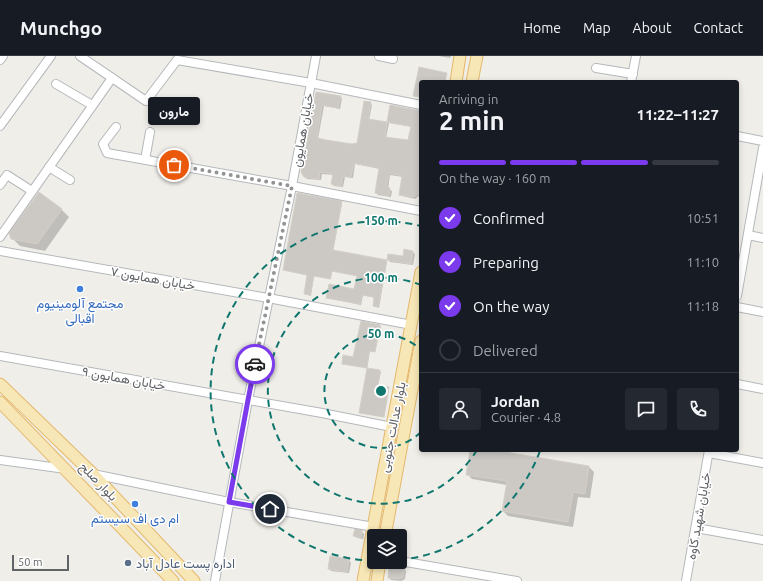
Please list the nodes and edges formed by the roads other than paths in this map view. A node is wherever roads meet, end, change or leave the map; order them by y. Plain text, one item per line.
1 (3, 56) edge
2 (51, 56) edge
3 (80, 56) edge
4 (316, 56) edge
5 (379, 56) edge
6 (460, 56) edge
7 (477, 56) edge
8 (636, 56) edge
9 (175, 58) edge
10 (393, 59) dead end
11 (0, 60) edge
12 (201, 60) edge
13 (596, 68) dead end
14 (112, 78) junction
15 (632, 78) edge
16 (456, 80) edge
17 (472, 80) edge
18 (311, 83) junction
19 (56, 84) dead end
20 (92, 105) junction
21 (419, 105) edge
22 (0, 126) edge
23 (116, 127) dead end
24 (150, 132) dead end
25 (739, 136) edge
26 (763, 141) edge
27 (763, 148) edge
28 (145, 160) junction
29 (49, 167) junction
30 (70, 180) dead end
31 (760, 183) edge
32 (0, 185) edge
33 (292, 186) junction
34 (32, 191) junction
35 (419, 211) edge
36 (748, 235) junction
37 (0, 236) edge
38 (763, 238) edge
39 (0, 251) edge
40 (419, 284) edge
41 (739, 285) edge
42 (268, 298) junction
43 (739, 307) edge
44 (763, 312) edge
45 (412, 325) junction
46 (419, 351) edge
47 (0, 356) edge
48 (0, 384) edge
49 (739, 384) edge
50 (763, 389) edge
51 (248, 400) junction
52 (0, 402) edge
53 (392, 427) junction
54 (709, 452) edge
55 (0, 460) edge
56 (763, 463) edge
57 (66, 469) junction
58 (93, 474) junction
59 (229, 502) junction
60 (374, 527) junction
61 (696, 528) junction
62 (386, 529) edge
63 (146, 530) junction
64 (134, 540) junction
65 (763, 540) edge
66 (407, 562) edge
67 (379, 569) edge
68 (173, 581) edge
69 (194, 581) edge
70 (216, 581) edge
71 (363, 581) edge
72 (377, 581) edge
73 (517, 581) edge
74 (686, 581) edge

1 - 11 street
2 - 22 street
3 - 14 street
4 - 18 street, خیابان همایون
5 - 10 street
6 - 16 main road
7 - 17 main road
8 - 15 street
9 - 12 street
9 - 14 street
12 - 18 street
13 - 15 street
14 - 20 street
18 - 21 street
18 - 33 street, خیابان همایون
19 - 20 street
20 - 29 street
23 - 28 street
24 - 28 street
25 - 26 street
27 - 31 street
28 - 33 street
29 - 30 street
29 - 34 street
31 - 36 street
32 - 34 street
33 - 35 street
33 - 42 street, خیابان همایون
34 - 37 street
36 - 38 street
36 - 41 street
39 - 42 street, خیابان همایون ۷
40 - 45 main road, بلوار عدالت جنوبی
42 - 45 street, خیابان همایون ۷
42 - 51 street, خیابان همایون
43 - 44 street
45 - 53 main road, بلوار عدالت جنوبی
46 - 62 main road, بلوار عدالت جنوبی
47 - 51 street, خیابان همایون ۹
48 - 58 main road, بلوار صلح
49 - 50 street
51 - 53 street, خیابان همایون ۹
51 - 59 street, خیابان همایون
52 - 57 main road, بلوار صلح
53 - 60 main road, بلوار عدالت جنوبی
54 - 56 street
54 - 61 street, خیابان شهید کاوه
55 - 57 street
57 - 64 main road, بلوار صلح
58 - 59 street
58 - 63 main road, بلوار صلح
59 - 60 street
59 - 70 street, خیابان همایون
60 - 71 main road, بلوار عدالت جنوبی
61 - 65 street
61 - 74 street, خیابان شهید کاوه
63 - 64 main road
63 - 69 main road, بلوار صلح
64 - 68 main road, بلوار صلح
66 - 73 street
67 - 72 main road

